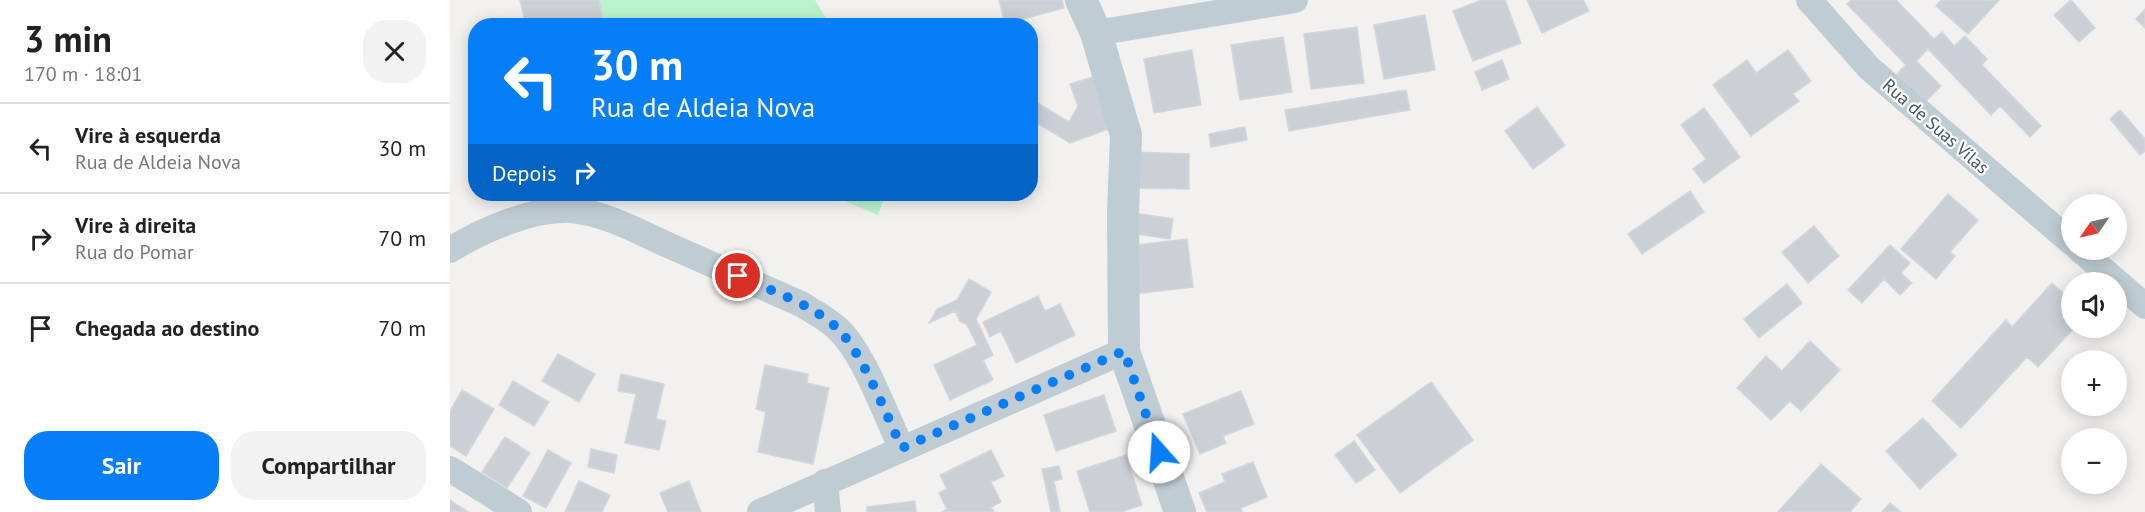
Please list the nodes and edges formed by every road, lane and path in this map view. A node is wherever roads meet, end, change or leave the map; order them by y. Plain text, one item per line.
1 (1081, 0) edge
2 (1295, 0) edge
3 (1809, 0) edge
4 (1096, 33) junction
5 (2061, 234) edge
6 (450, 250) edge
7 (2092, 260) edge
8 (2145, 306) edge
9 (1124, 351) junction
10 (902, 448) junction
11 (450, 469) edge
12 (825, 482) junction
13 (519, 512) edge
14 (760, 512) edge
15 (828, 512) edge
16 (1180, 512) edge

1 - 4 street
2 - 4 street
3 - 5 street, Rua de Suas Vílas
4 - 9 street
6 - 10 street
7 - 8 street
9 - 10 street
9 - 16 street
10 - 12 street
11 - 13 street
12 - 14 street
12 - 15 street

